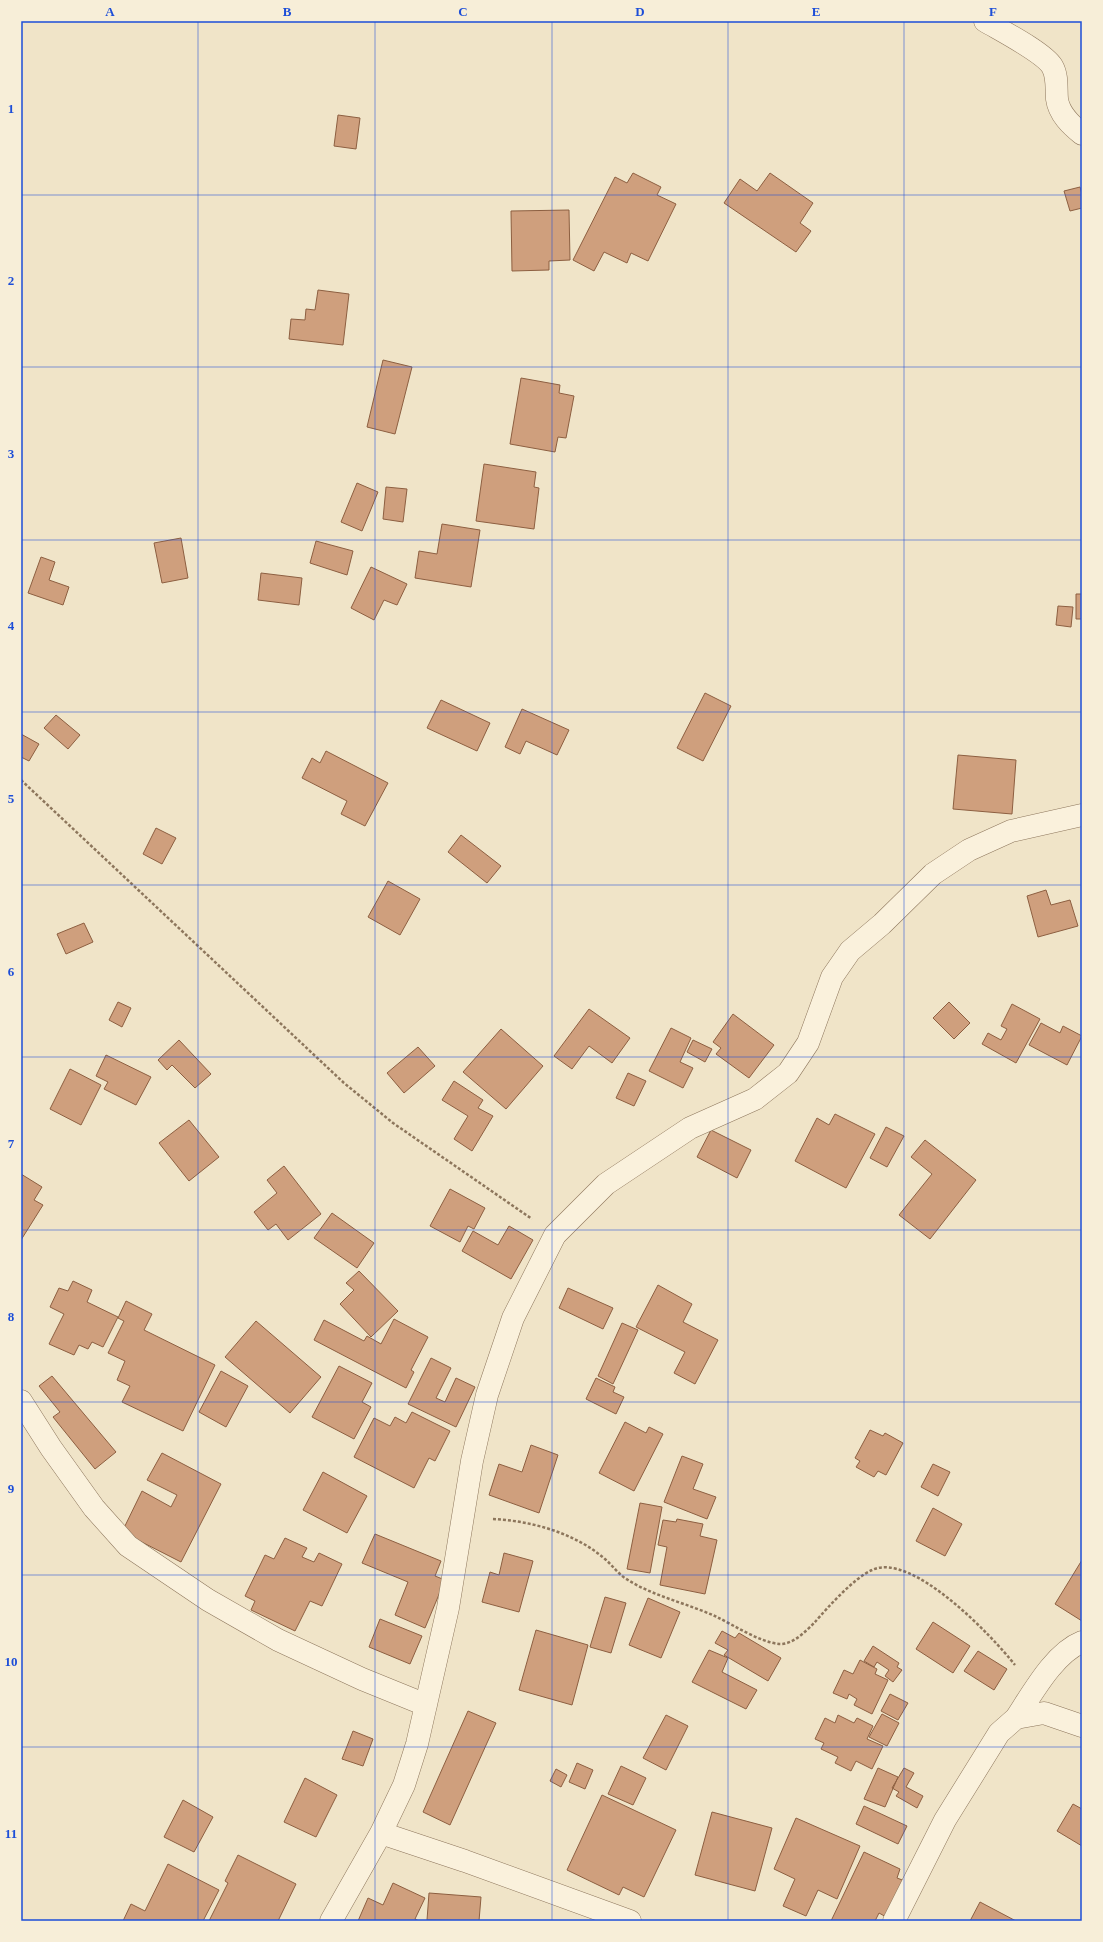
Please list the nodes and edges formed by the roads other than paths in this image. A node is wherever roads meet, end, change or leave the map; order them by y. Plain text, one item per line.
1 (985, 21) edge
2 (1082, 134) edge
3 (1082, 815) edge
4 (21, 1401) edge
5 (1082, 1642) edge
6 (426, 1705) junction
7 (1016, 1718) junction
8 (1082, 1726) edge
9 (381, 1833) junction
10 (331, 1921) edge
11 (630, 1921) edge
12 (894, 1921) edge

1 - 2 street
3 - 6 street
4 - 6 street
5 - 7 street
6 - 9 street
7 - 8 street
7 - 12 street
9 - 10 street
9 - 11 street

